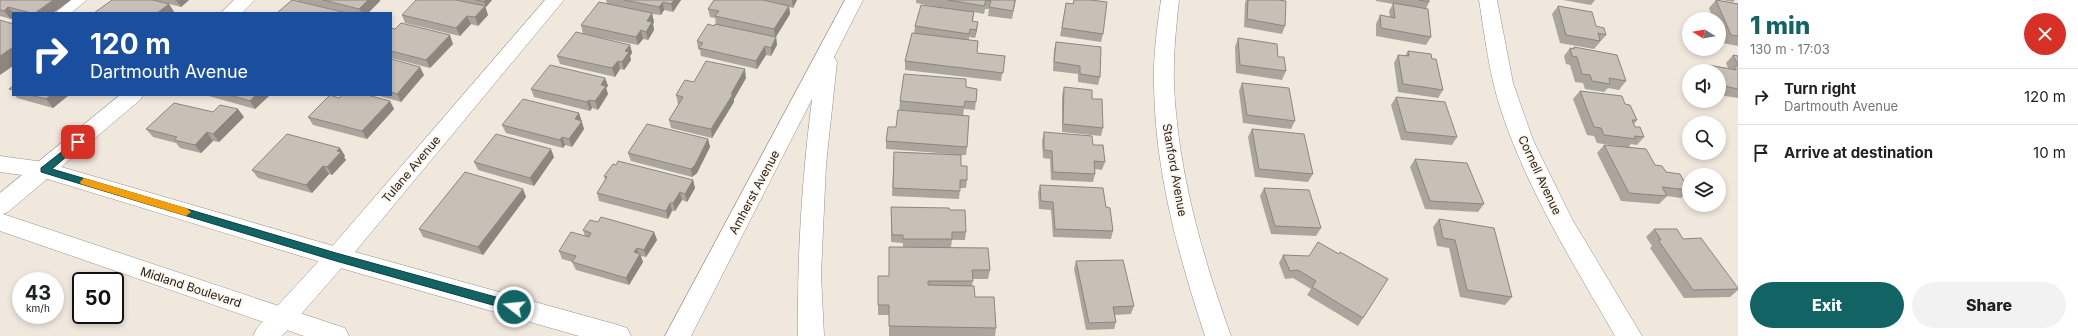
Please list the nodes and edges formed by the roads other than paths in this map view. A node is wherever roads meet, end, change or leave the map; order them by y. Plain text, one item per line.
1 (80, 0) edge
2 (246, 0) edge
3 (555, 0) edge
4 (854, 0) edge
5 (1170, 0) edge
6 (1488, 0) edge
7 (63, 12) edge
8 (231, 12) edge
9 (0, 26) edge
10 (12, 29) edge
11 (829, 48) junction
12 (132, 96) edge
13 (0, 164) edge
14 (44, 170) junction
15 (0, 206) edge
16 (0, 222) edge
17 (336, 257) junction
18 (281, 318) junction
19 (266, 336) edge
20 (336, 336) edge
21 (618, 336) edge
22 (678, 336) edge
23 (811, 336) edge
24 (1218, 336) edge
25 (1630, 336) edge

1 - 7 lane
2 - 8 street
3 - 17 street, Tulane Avenue
4 - 11 street, Amherst Avenue
5 - 24 street, Stanford Avenue
6 - 25 street, Cornell Avenue
9 - 10 lane
11 - 22 street, Amherst Avenue
11 - 23 street, Amherst Avenue
12 - 14 street
13 - 14 street
14 - 15 street
14 - 17 street
16 - 18 street, Midland Boulevard
17 - 18 street, Tulane Avenue
17 - 21 street
18 - 19 street, Tulane Avenue
18 - 20 street, Midland Boulevard

